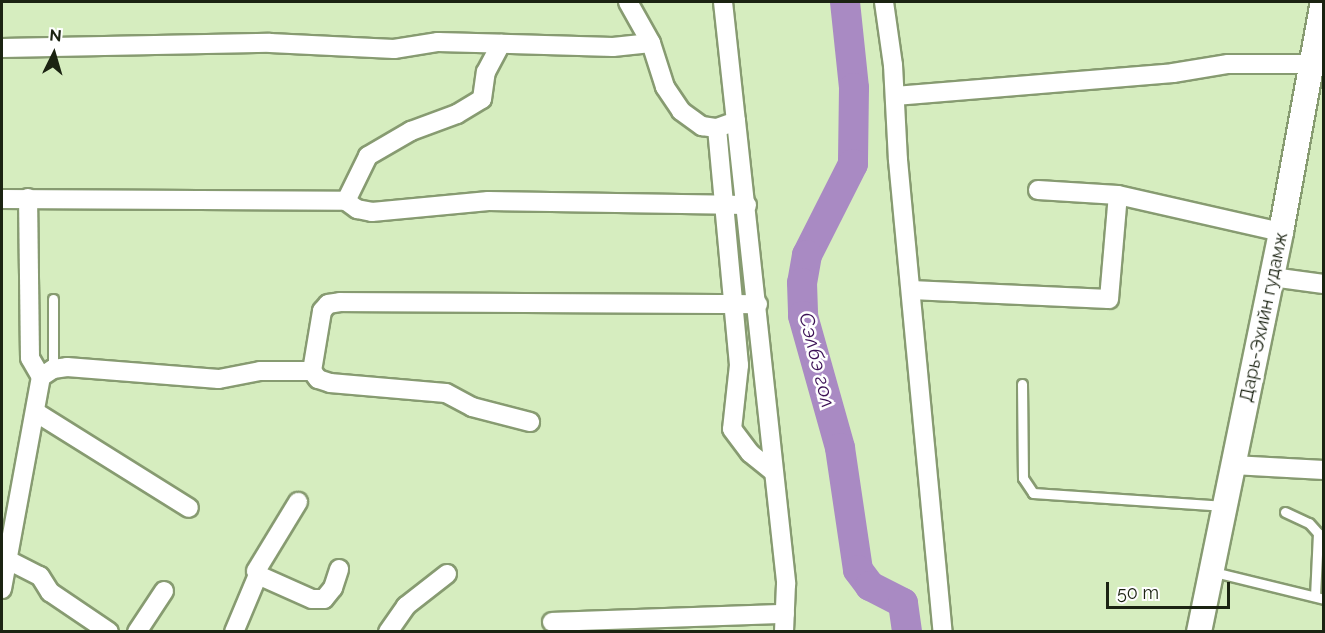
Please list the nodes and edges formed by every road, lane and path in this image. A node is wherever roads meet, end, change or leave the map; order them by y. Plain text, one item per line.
1 (628, 2) edge
2 (723, 2) edge
3 (884, 2) edge
4 (1314, 2) edge
5 (1323, 3) edge
6 (651, 43) junction
7 (501, 44) junction
8 (2, 48) edge
9 (1316, 54) edge
10 (895, 96) junction
11 (736, 121) junction
12 (717, 128) junction
13 (1038, 190) dead end
14 (1118, 195) junction
15 (28, 198) junction
16 (2, 200) edge
17 (346, 201) junction
18 (747, 205) junction
19 (721, 206) junction
20 (1281, 232) junction
21 (1272, 277) junction
22 (1323, 284) edge
23 (911, 290) junction
24 (53, 299) dead end
25 (733, 304) junction
26 (758, 304) junction
27 (312, 371) junction
28 (47, 373) junction
29 (1022, 384) dead end
30 (37, 413) junction
31 (530, 422) dead end
32 (1233, 465) junction
33 (1323, 470) edge
34 (772, 471) junction
35 (298, 502) dead end
36 (1225, 506) junction
37 (189, 508) dead end
38 (1285, 512) dead end
39 (7, 519) edge
40 (6, 559) junction
41 (339, 569) dead end
42 (1211, 571) junction
43 (447, 574) dead end
44 (258, 575) junction
45 (2, 589) edge
46 (164, 591) dead end
47 (1319, 597) edge
48 (552, 622) dead end
49 (785, 623) edge
50 (110, 632) edge
51 (137, 632) edge
52 (234, 632) edge
53 (388, 632) edge
54 (943, 632) edge
55 (1199, 632) edge

1 - 6 street
2 - 11 street
3 - 10 street
4 - 5 street
5 - 9 main road, Дарь-Эхийн гудамж
6 - 7 street
6 - 12 street
7 - 8 street
7 - 17 street
9 - 10 street
9 - 20 main road, Дарь-Эхийн гудамж
10 - 23 street
11 - 12 street
11 - 18 street
12 - 19 street
13 - 14 street
14 - 20 street
14 - 23 street
15 - 16 street
15 - 17 street
15 - 28 street
17 - 19 street
18 - 19 street
18 - 26 street
19 - 25 street
20 - 21 main road, Дарь-Эхийн гудамж
21 - 22 street
21 - 32 main road, Дарь-Эхийн гудамж
23 - 54 street
24 - 28 lane
25 - 26 street
25 - 27 street
25 - 34 street
26 - 34 street
27 - 28 street
27 - 31 street
28 - 30 street
29 - 36 lane
30 - 37 street
30 - 39 street
32 - 33 street
32 - 36 main road, Дарь-Эхийн гудамж
34 - 49 street
35 - 44 street
36 - 42 main road, Дарь-Эхийн гудамж
38 - 47 lane
39 - 40 street
40 - 45 street
40 - 50 street
41 - 44 street
42 - 47 lane
42 - 55 main road, Дарь-Эхийн гудамж
43 - 53 street
44 - 52 street
46 - 51 street
48 - 49 street

